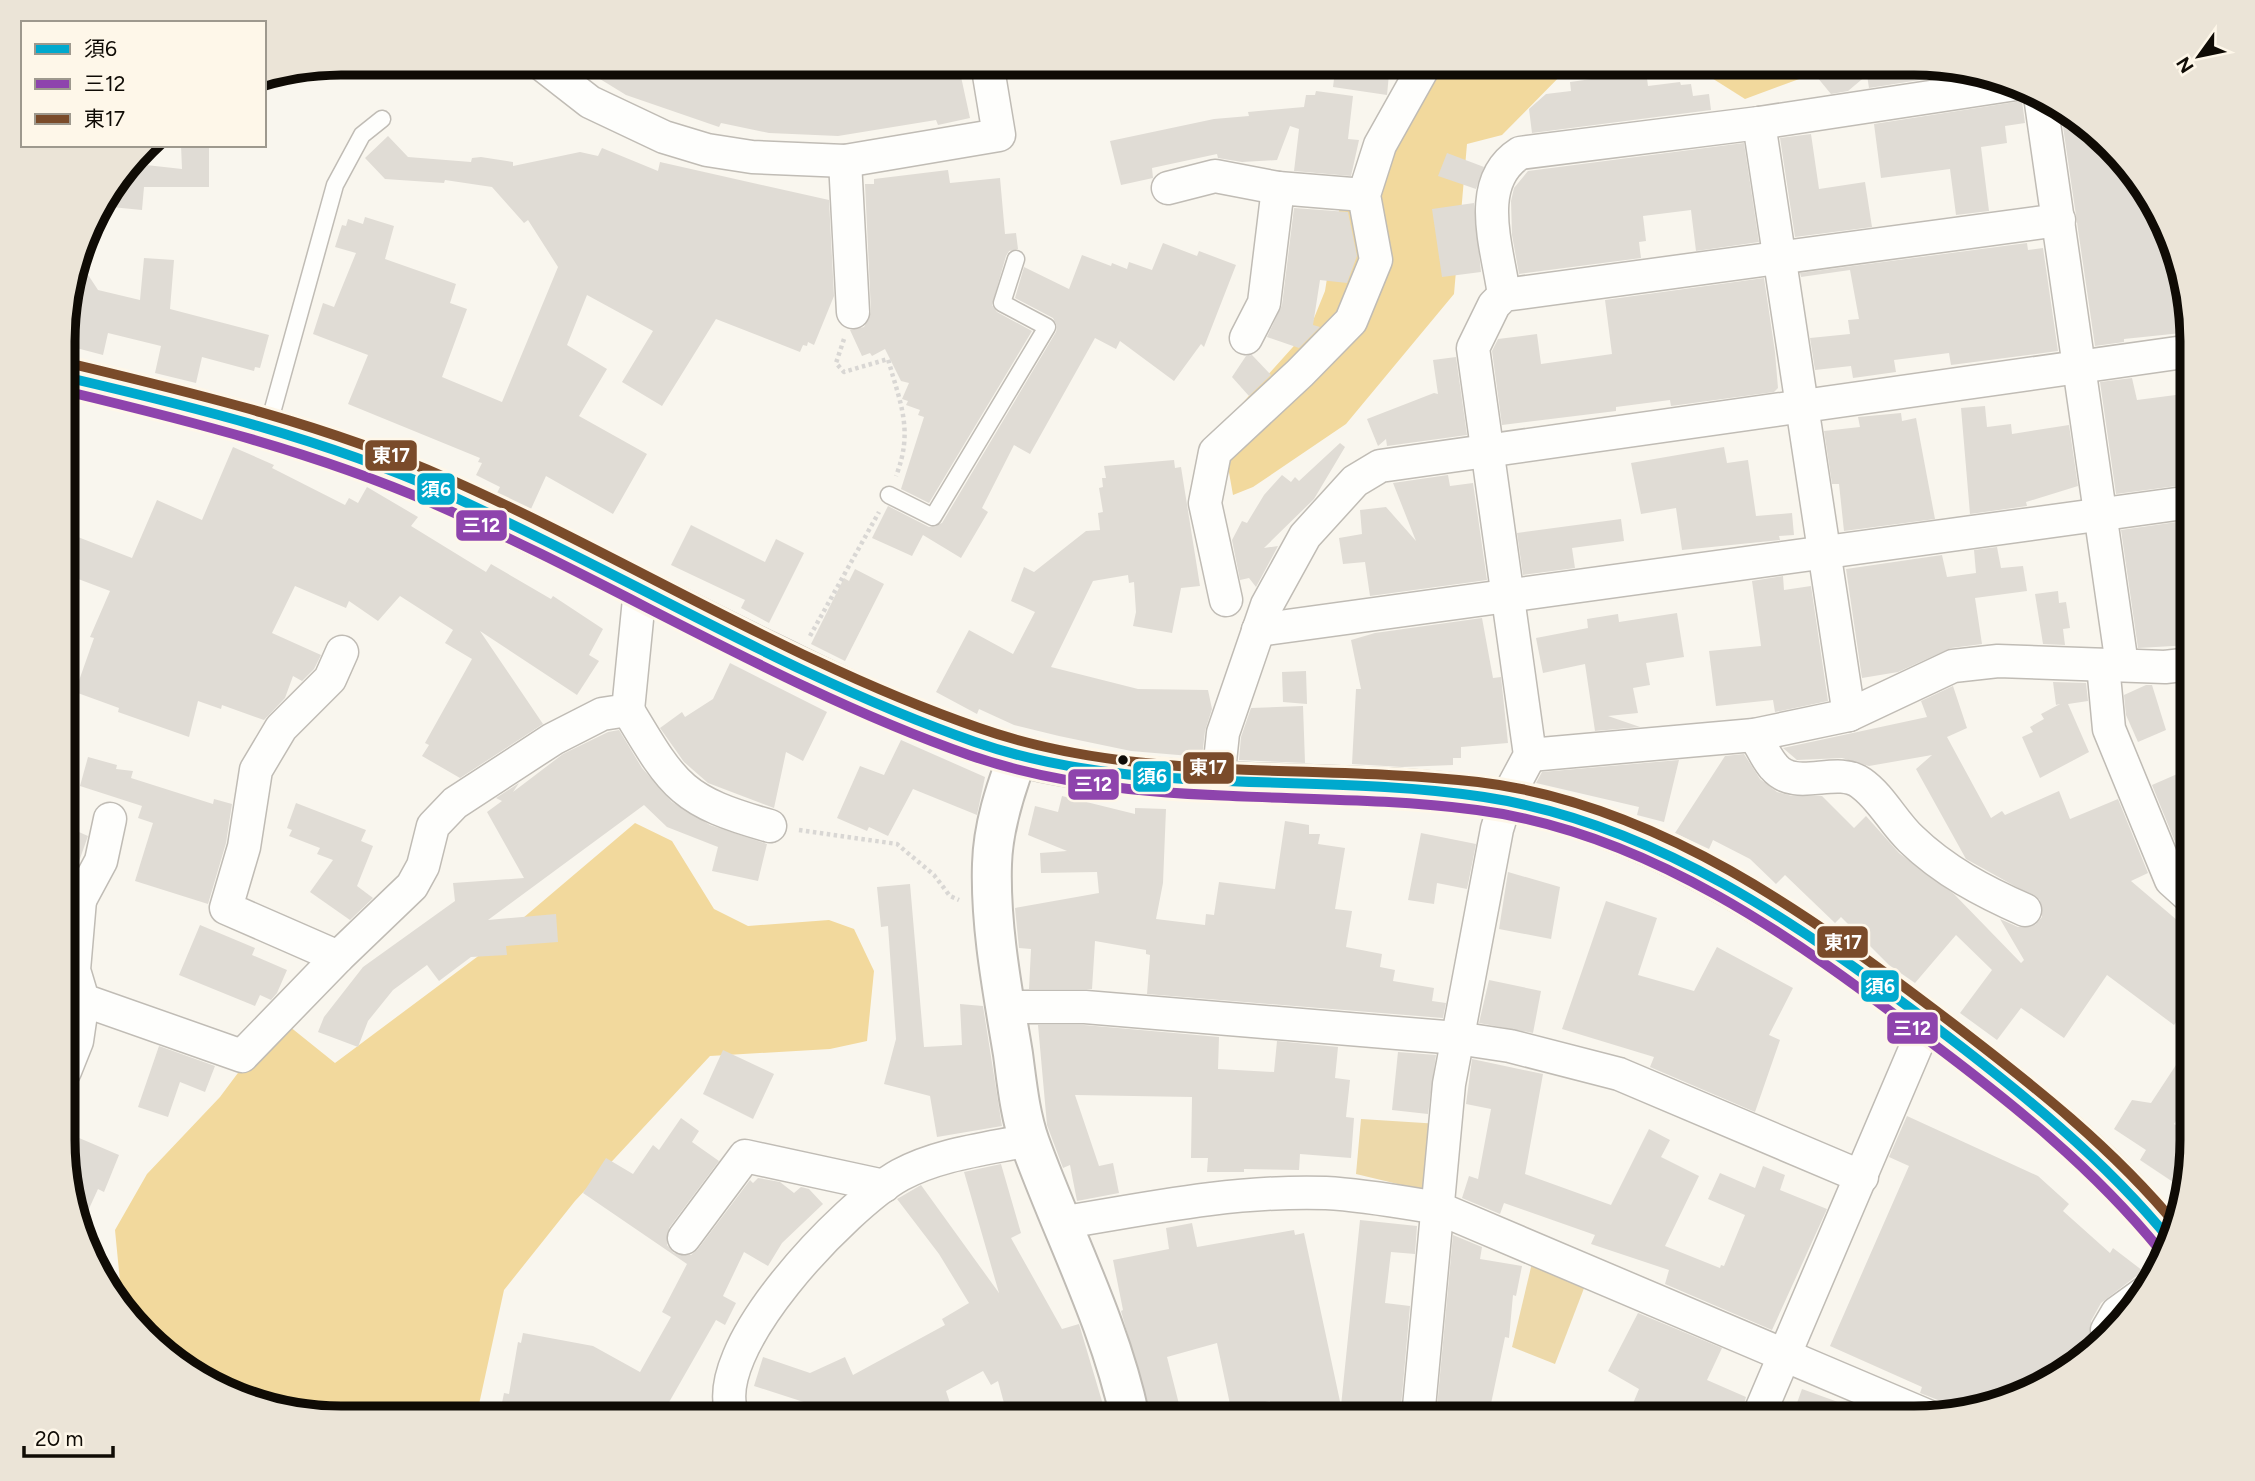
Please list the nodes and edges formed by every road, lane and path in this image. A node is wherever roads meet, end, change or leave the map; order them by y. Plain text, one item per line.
1 (555, 75) edge
2 (989, 75) edge
3 (1419, 75) edge
4 (1994, 87) edge
5 (2042, 108) edge
6 (382, 119) dead end
7 (1759, 123) junction
8 (845, 161) junction
9 (1168, 188) dead end
10 (1278, 188) junction
11 (1364, 195) junction
12 (2059, 220) junction
13 (1779, 258) junction
14 (1016, 259) dead end
15 (1504, 295) junction
16 (853, 312) joint
17 (1246, 338) dead end
18 (2180, 353) edge
19 (2079, 367) junction
20 (75, 379) edge
21 (1802, 407) junction
22 (268, 427) junction
23 (1488, 451) junction
24 (889, 495) junction
25 (2180, 504) edge
26 (2100, 515) junction
27 (1824, 554) junction
28 (640, 589) junction
29 (1508, 597) junction
30 (1226, 600) dead end
31 (1258, 630) junction
32 (342, 652) dead end
33 (794, 664) junction
34 (2112, 665) junction
35 (2180, 665) edge
36 (628, 710) junction
37 (1849, 715) junction
38 (1754, 735) junction
39 (1530, 755) junction
40 (1018, 756) junction
41 (1219, 780) junction
42 (1506, 800) junction
43 (110, 819) dead end
44 (770, 826) joint
45 (2180, 888) edge
46 (75, 894) edge
47 (2025, 910) dead end
48 (995, 917) junction
49 (338, 957) junction
50 (75, 973) edge
51 (83, 1000) junction
52 (1005, 1007) junction
53 (1927, 1021) junction
54 (1457, 1038) junction
55 (75, 1044) edge
56 (1029, 1140) junction
57 (1861, 1177) junction
58 (884, 1186) junction
59 (1438, 1208) junction
60 (1061, 1223) junction
61 (2163, 1232) edge
62 (684, 1238) dead end
63 (1785, 1356) junction
64 (725, 1406) edge
65 (1127, 1406) edge
66 (1419, 1406) edge
67 (1763, 1406) edge
68 (1902, 1406) edge

1 - 8 street
2 - 8 street
3 - 11 street
4 - 7 street
5 - 12 street
6 - 22 lane
7 - 13 street
7 - 15 street
8 - 16 street
9 - 10 street
10 - 11 street
10 - 17 street
11 - 30 street
12 - 13 street
12 - 19 street
13 - 15 street
13 - 21 street
14 - 24 lane
15 - 23 street
16 - 24 path
18 - 19 street
19 - 21 street
19 - 26 street
20 - 22 main road
21 - 23 street
21 - 27 street
22 - 28 main road
23 - 29 street
23 - 31 street
24 - 33 path
25 - 26 street
26 - 27 street
26 - 34 street
27 - 29 street
27 - 37 street
28 - 33 main road
28 - 36 street
29 - 31 street
29 - 39 street
31 - 41 street
32 - 49 street
33 - 40 main road
34 - 35 street
34 - 37 street
34 - 45 street
36 - 44 street
36 - 49 street
37 - 38 street
38 - 39 street
38 - 47 street
39 - 42 street
40 - 41 main road
40 - 48 main road
41 - 42 main road
42 - 53 main road
42 - 54 street
43 - 46 street
44 - 48 path
48 - 52 main road
49 - 51 street
50 - 51 street
51 - 55 street
52 - 54 street
52 - 56 main road
53 - 57 street
53 - 61 main road
54 - 57 street
54 - 59 street
56 - 58 street
56 - 60 main road
57 - 63 street
58 - 62 street
58 - 64 street
59 - 60 street
59 - 63 street
59 - 66 street
60 - 65 main road
63 - 67 street
63 - 68 street

